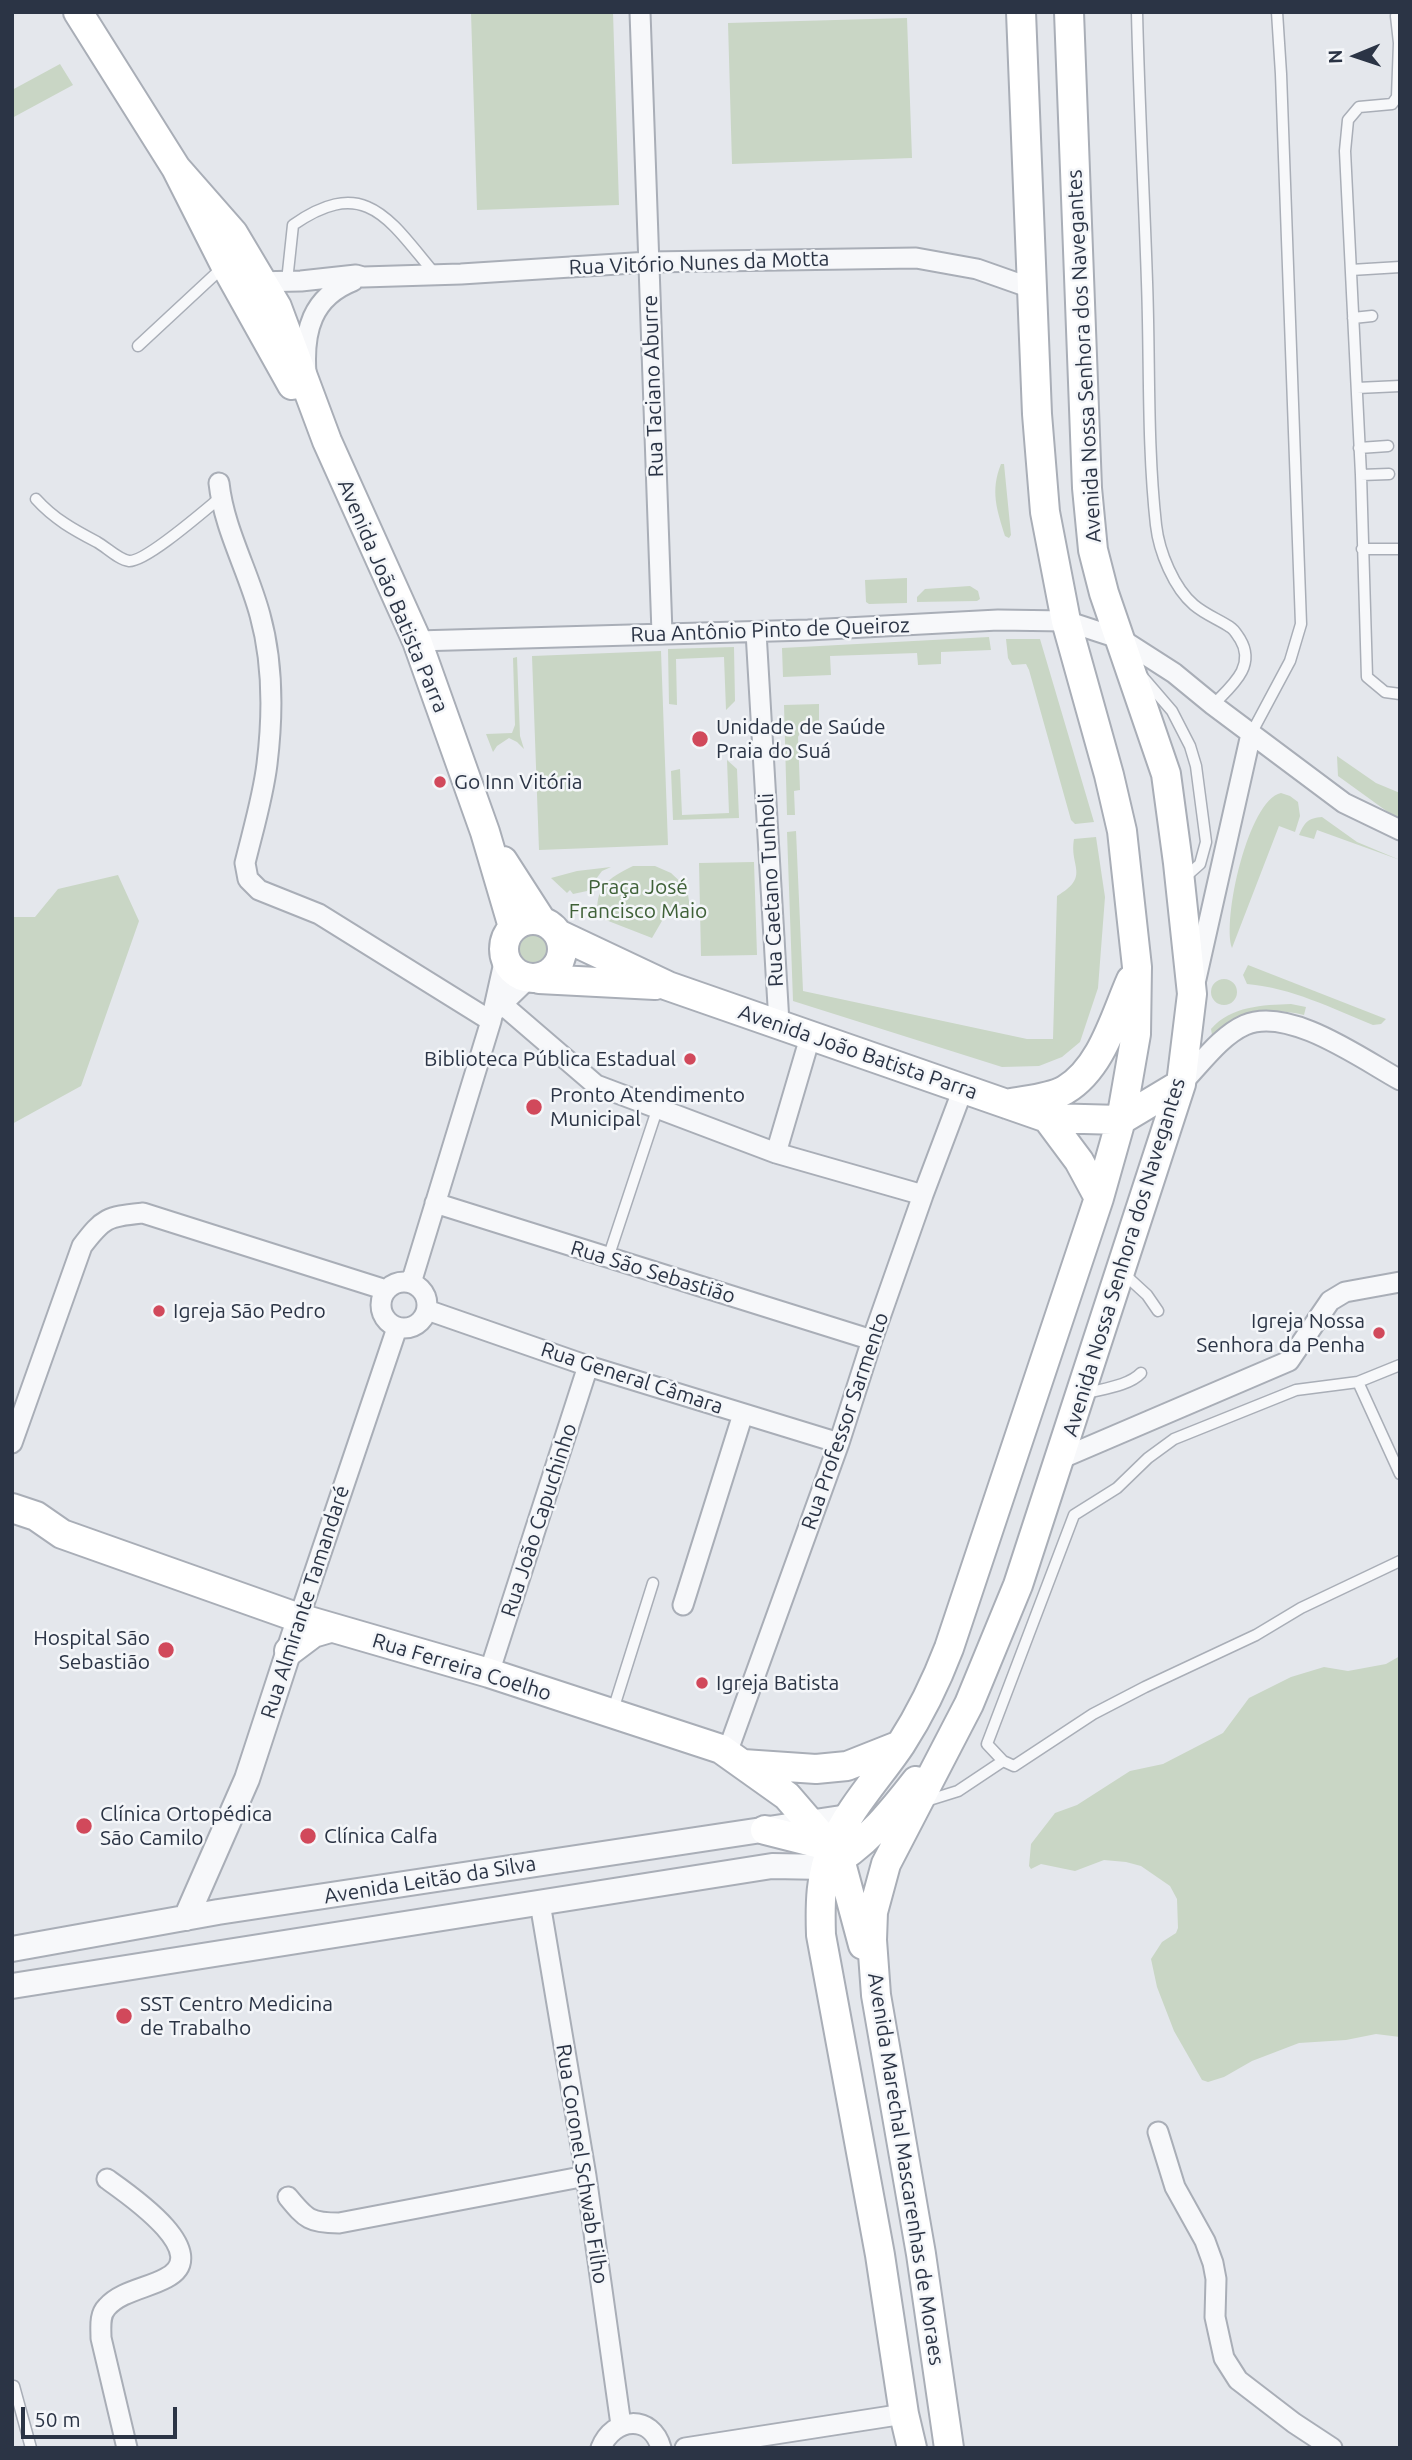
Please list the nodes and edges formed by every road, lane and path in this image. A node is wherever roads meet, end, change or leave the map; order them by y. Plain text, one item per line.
1 (78, 12) edge
2 (640, 12) edge
3 (1021, 12) edge
4 (1069, 12) edge
5 (1137, 12) edge
6 (1277, 12) edge
7 (1398, 12) edge
8 (1399, 83) edge
9 (1396, 104) edge
10 (176, 168) junction
11 (649, 262) junction
12 (1400, 267) edge
13 (1351, 270) junction
14 (230, 274) junction
15 (436, 275) junction
16 (363, 277) junction
17 (276, 281) junction
18 (1031, 288) junction
19 (1373, 316) dead end
20 (1353, 317) junction
21 (138, 346) dead end
22 (1400, 386) edge
23 (307, 388) junction
24 (1357, 388) junction
25 (327, 441) junction
26 (1388, 446) dead end
27 (1359, 448) junction
28 (1389, 474) dead end
29 (1361, 475) junction
30 (220, 490) joint
31 (36, 499) dead end
32 (1362, 549) junction
33 (1399, 549) edge
34 (1066, 621) junction
35 (756, 632) junction
36 (662, 633) junction
37 (417, 641) junction
38 (1125, 651) junction
39 (1400, 694) edge
40 (1213, 705) junction
41 (1251, 734) junction
42 (1400, 830) edge
43 (485, 832) junction
44 (513, 927) junction
45 (550, 928) junction
46 (505, 958) junction
47 (1136, 967) junction
48 (533, 979) junction
49 (668, 986) junction
50 (1192, 994) junction
51 (496, 1009) junction
52 (779, 1023) junction
53 (811, 1034) junction
54 (1400, 1080) edge
55 (1181, 1084) junction
56 (963, 1089) junction
57 (1006, 1104) junction
58 (657, 1110) junction
59 (1047, 1118) junction
60 (1121, 1120) junction
61 (776, 1153) junction
62 (923, 1195) junction
63 (1099, 1198) junction
64 (435, 1203) junction
65 (608, 1258) junction
66 (1121, 1271) junction
67 (1400, 1282) edge
68 (411, 1283) junction
69 (386, 1290) junction
70 (427, 1310) junction
71 (1158, 1311) dead end
72 (397, 1328) junction
73 (872, 1340) junction
74 (1400, 1365) edge
75 (588, 1366) junction
76 (1141, 1373) dead end
77 (1358, 1382) junction
78 (1080, 1395) junction
79 (743, 1414) junction
80 (12, 1443) edge
81 (839, 1443) junction
82 (1060, 1459) junction
83 (1400, 1474) edge
84 (12, 1508) edge
85 (12, 1528) edge
86 (62, 1534) junction
87 (1400, 1562) edge
88 (653, 1583) dead end
89 (683, 1605) dead end
90 (299, 1618) junction
91 (330, 1628) junction
92 (289, 1651) junction
93 (489, 1673) junction
94 (612, 1713) junction
95 (951, 1739) junction
96 (900, 1745) junction
97 (735, 1758) junction
98 (1003, 1761) junction
99 (917, 1804) junction
100 (848, 1817) junction
101 (810, 1822) junction
102 (765, 1830) junction
103 (833, 1858) junction
104 (205, 1874) junction
105 (540, 1903) junction
106 (218, 1912) junction
107 (186, 1918) junction
108 (12, 1949) edge
109 (246, 1949) junction
110 (12, 1986) edge
111 (876, 1995) junction
112 (1158, 2132) dead end
113 (586, 2176) junction
114 (107, 2179) dead end
115 (288, 2197) dead end
116 (14, 2386) edge
117 (904, 2414) junction
118 (621, 2425) junction
119 (31, 2448) edge
120 (127, 2448) edge
121 (601, 2448) edge
122 (661, 2448) edge
123 (685, 2448) edge
124 (912, 2448) edge
125 (949, 2448) edge
126 (1332, 2448) edge

1 - 10 main road, Avenida João Batista Parra
2 - 11 street, Rua Taciano Aburre
3 - 18 main road, Avenida Nossa Senhora dos Navegantes
4 - 38 main road, Avenida Nossa Senhora dos Navegantes
5 - 40 lane
6 - 41 lane
7 - 8 lane
8 - 9 lane
9 - 13 lane
10 - 14 main road, Avenida João Batista Parra
10 - 17 main road, Avenida João Batista Parra
11 - 15 street, Rua Vitório Nunes da Motta
11 - 18 street, Rua Vitório Nunes da Motta
11 - 36 street, Rua Taciano Aburre
12 - 13 lane
13 - 20 lane
14 - 17 street, Rua Vitório Nunes da Motta
14 - 21 lane
14 - 25 main road, Avenida João Batista Parra
15 - 16 street, Rua Vitório Nunes da Motta
15 - 17 lane
16 - 17 street, Rua Vitório Nunes da Motta
16 - 23 street, Rua Vitório Nunes da Motta
17 - 23 main road, Avenida João Batista Parra
18 - 34 main road, Avenida Nossa Senhora dos Navegantes
19 - 20 lane
20 - 24 lane
22 - 24 lane
23 - 25 main road, Avenida João Batista Parra
24 - 27 lane
25 - 37 main road, Avenida João Batista Parra
26 - 27 lane
27 - 29 lane
28 - 29 lane
29 - 32 lane
30 - 31 lane
30 - 51 street
32 - 33 lane
32 - 39 lane
34 - 35 street, Rua Antônio Pinto de Queiroz
34 - 38 street, Rua Antônio Pinto de Queiroz
34 - 47 main road, Avenida Nossa Senhora dos Navegantes
35 - 36 street, Rua Antônio Pinto de Queiroz
35 - 52 street, Rua Caetano Tunholi
36 - 37 street, Rua Antônio Pinto de Queiroz
37 - 43 main road, Avenida João Batista Parra
38 - 40 street, Rua Antônio Pinto de Queiroz
38 - 50 main road, Avenida Nossa Senhora dos Navegantes
40 - 41 street, Rua Antônio Pinto de Queiroz
41 - 42 street, Rua Antônio Pinto de Queiroz
41 - 50 street
43 - 44 main road, Avenida João Batista Parra
43 - 45 main road, Avenida João Batista Parra
44 - 45 main road
44 - 46 main road
45 - 48 main road
45 - 49 main road, Avenida João Batista Parra
46 - 48 main road
46 - 51 street
47 - 57 main road
47 - 60 main road, Avenida Nossa Senhora dos Navegantes
48 - 49 main road, Avenida João Batista Parra
48 - 51 street
49 - 52 main road, Avenida João Batista Parra
50 - 55 main road, Avenida Nossa Senhora dos Navegantes
51 - 58 street
51 - 64 street
52 - 53 main road, Avenida João Batista Parra
53 - 56 main road, Avenida João Batista Parra
53 - 61 street
54 - 55 street
55 - 60 main road
55 - 66 main road, Avenida Nossa Senhora dos Navegantes
56 - 57 main road, Avenida João Batista Parra
56 - 62 street, Rua Professor Sarmento
57 - 59 main road, Avenida João Batista Parra
58 - 61 street
58 - 65 lane
59 - 60 main road, Avenida João Batista Parra
59 - 63 main road
60 - 63 main road, Avenida Nossa Senhora dos Navegantes
61 - 62 street
62 - 73 street, Rua Professor Sarmento
63 - 96 main road, Avenida Nossa Senhora dos Navegantes
64 - 65 street, Rua São Sebastião
64 - 68 street
65 - 73 street, Rua São Sebastião
66 - 71 lane
66 - 78 main road, Avenida Nossa Senhora dos Navegantes
67 - 82 street
68 - 69 street
68 - 70 street
69 - 72 street
69 - 80 street
70 - 72 street
70 - 75 street, Rua General Câmara
72 - 90 street, Rua Almirante Tamandaré
73 - 81 street, Rua Professor Sarmento
74 - 77 lane
75 - 79 street, Rua General Câmara
75 - 93 street, Rua João Capuchinho
76 - 78 lane
77 - 83 lane
77 - 98 lane
78 - 82 main road, Avenida Nossa Senhora dos Navegantes
79 - 81 street, Rua General Câmara
79 - 89 street
81 - 97 street, Rua Professor Sarmento
82 - 95 main road, Avenida Nossa Senhora dos Navegantes
84 - 86 main road, Rua Ferreira Coelho
85 - 86 main road, Rua Ferreira Coelho
86 - 90 main road, Rua Ferreira Coelho
87 - 98 lane
88 - 94 lane
90 - 91 main road, Rua Ferreira Coelho
90 - 92 street, Rua Almirante Tamandaré
91 - 92 main road
91 - 93 main road, Rua Ferreira Coelho
92 - 104 street, Rua Almirante Tamandaré
93 - 94 main road, Rua Ferreira Coelho
94 - 97 main road, Rua Ferreira Coelho
95 - 99 main road, Avenida Marechal Mascarenhas de Moraes
95 - 103 main road
96 - 97 main road
96 - 100 main road, Avenida Nossa Senhora dos Navegantes
97 - 101 main road, Rua Ferreira Coelho
98 - 99 lane
99 - 111 main road, Avenida Marechal Mascarenhas de Moraes
100 - 101 street, Avenida Leitão da Silva
100 - 103 main road, Avenida Marechal Mascarenhas de Moraes
101 - 102 street, Avenida Leitão da Silva
101 - 103 main road, Rua Ferreira Coelho
102 - 103 main road
102 - 106 street, Avenida Leitão da Silva
103 - 105 street, Avenida Leitão da Silva
103 - 111 main road
103 - 117 main road, Avenida Marechal Mascarenhas de Moraes
104 - 106 street
104 - 107 street, Rua Almirante Tamandaré
105 - 109 street, Avenida Leitão da Silva
105 - 113 street, Rua Coronel Schwab Filho
106 - 107 street, Avenida Leitão da Silva
106 - 109 street
107 - 108 street, Avenida Leitão da Silva
109 - 110 street, Avenida Leitão da Silva
111 - 125 main road, Avenida Marechal Mascarenhas de Moraes
112 - 126 street
113 - 115 street
113 - 118 street, Rua Coronel Schwab Filho
114 - 120 street
116 - 119 lane
117 - 123 street
117 - 124 main road, Avenida Marechal Mascarenhas de Moraes
118 - 121 street
118 - 122 street

